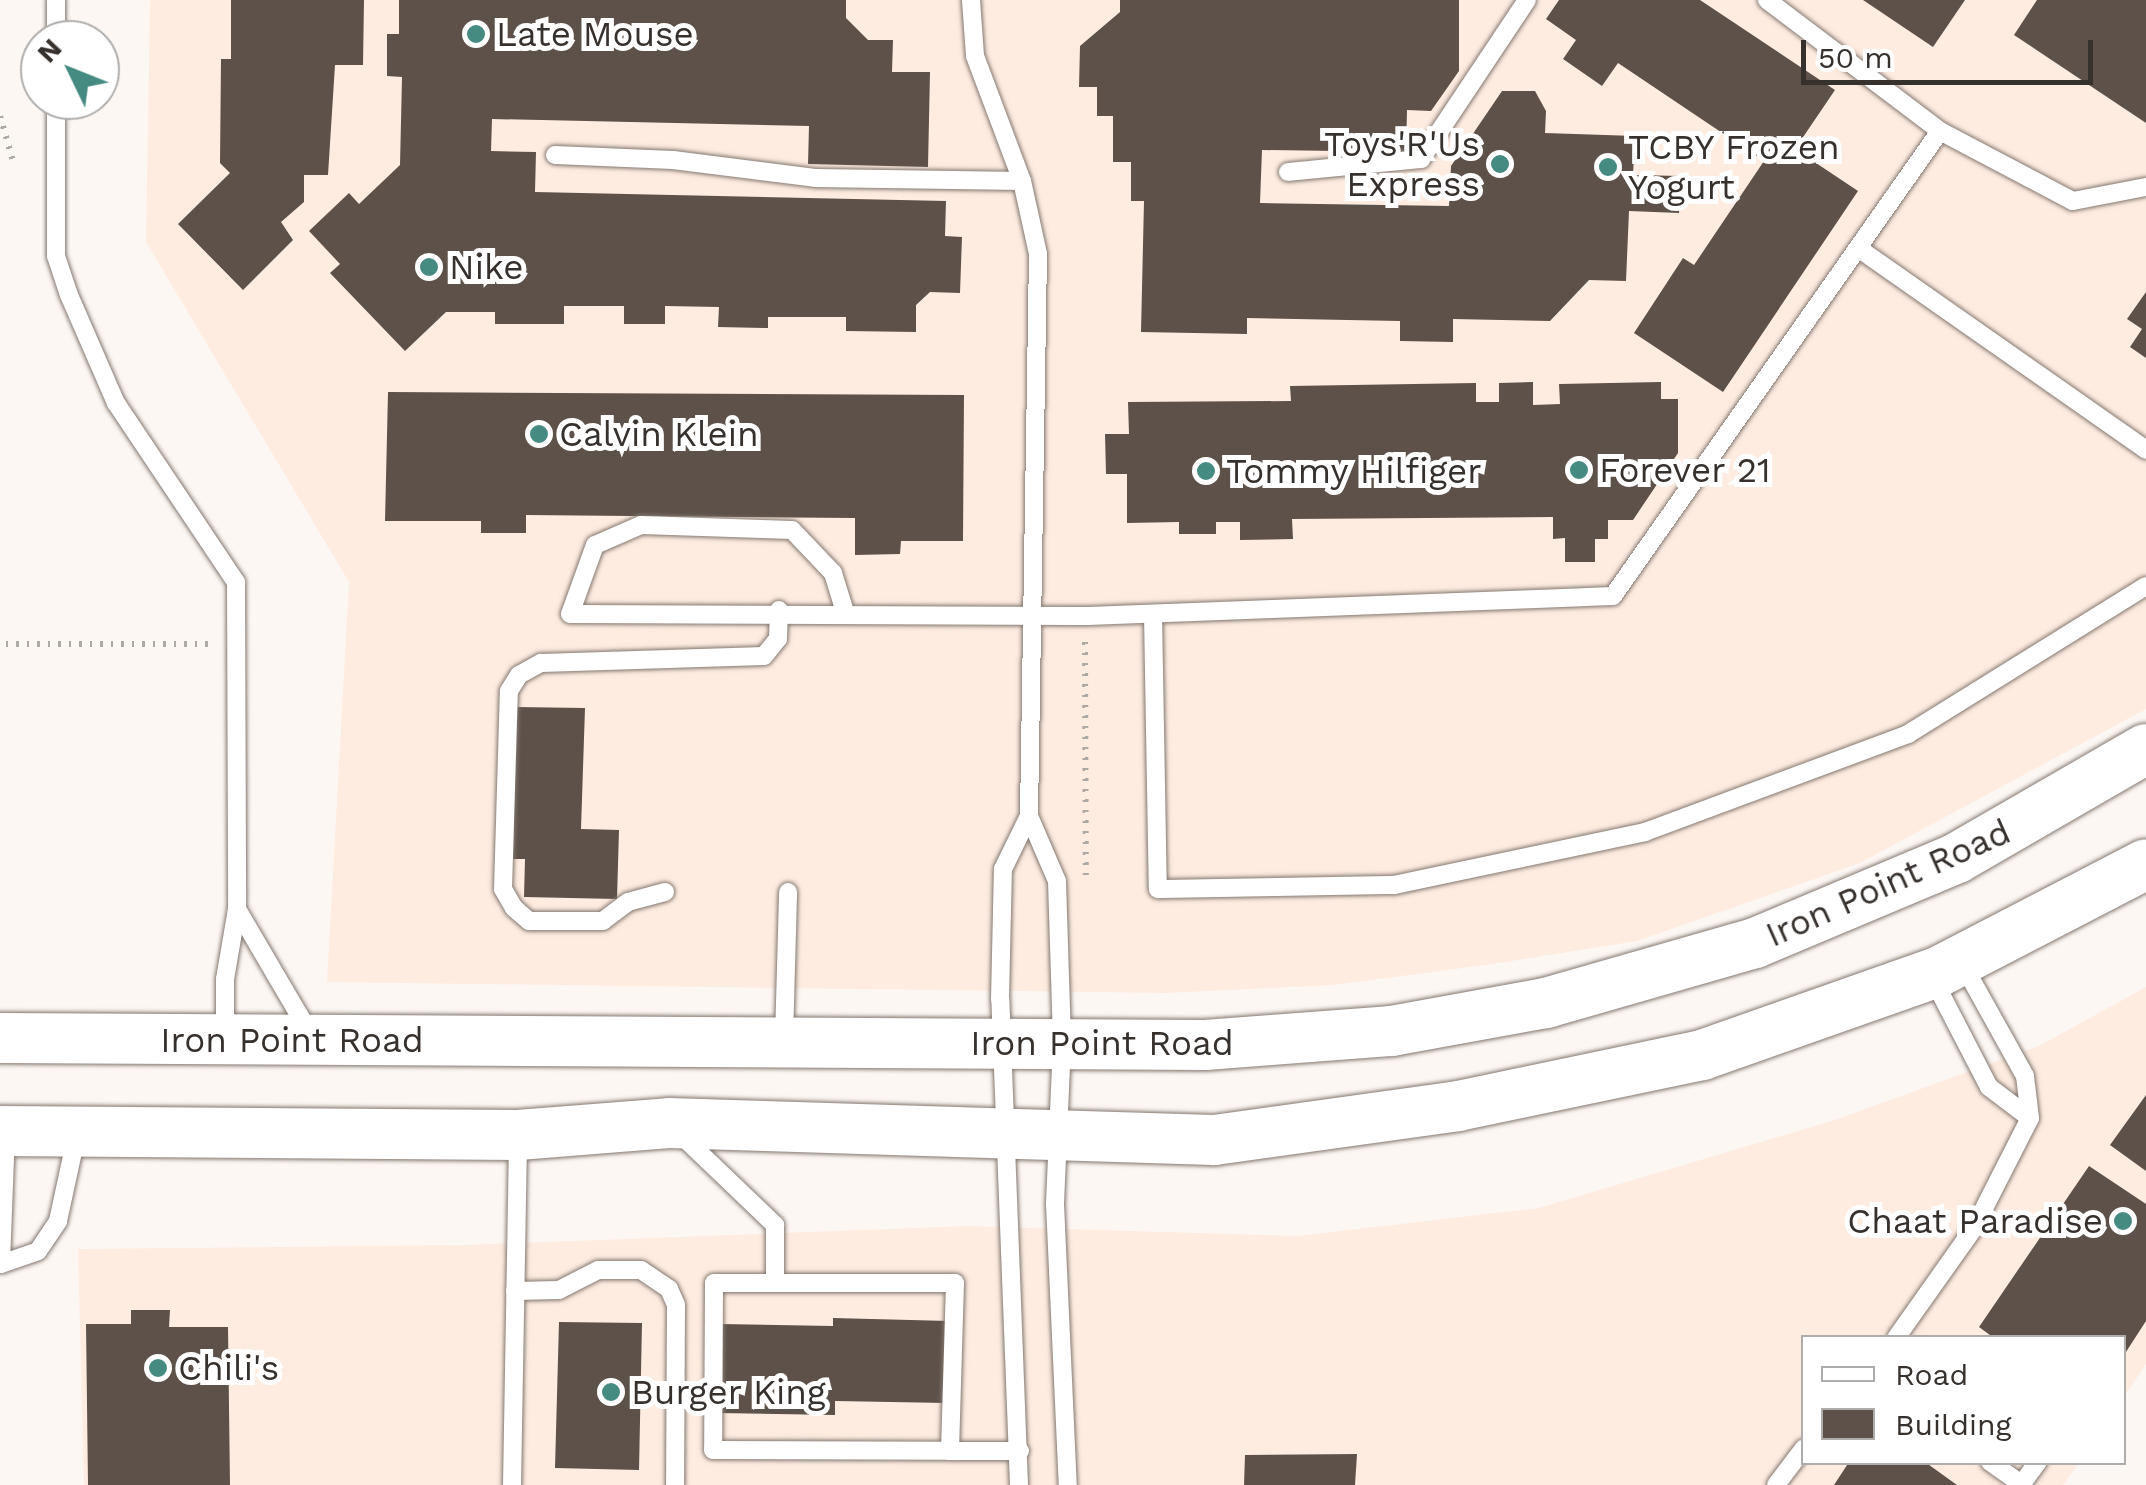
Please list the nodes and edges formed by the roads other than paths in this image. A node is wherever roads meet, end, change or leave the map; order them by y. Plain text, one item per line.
1 (972, 0) edge
2 (1527, 0) edge
3 (1767, 0) edge
4 (56, 120) edge
5 (1940, 131) junction
6 (555, 155) dead end
7 (1288, 172) dead end
8 (1022, 181) junction
9 (2146, 187) edge
10 (1858, 248) junction
11 (2146, 450) edge
12 (2146, 586) edge
13 (779, 610) junction
14 (845, 612) junction
15 (1031, 614) junction
16 (1153, 614) junction
17 (2146, 748) edge
18 (1029, 816) junction
19 (2146, 864) edge
20 (665, 892) dead end
21 (788, 892) dead end
22 (237, 909) junction
23 (1946, 968) junction
24 (0, 1038) edge
25 (225, 1039) junction
26 (314, 1040) junction
27 (1062, 1043) junction
28 (784, 1044) junction
29 (1001, 1045) junction
30 (2030, 1118) junction
31 (669, 1123) junction
32 (3, 1131) edge
33 (1005, 1131) junction
34 (77, 1132) junction
35 (1059, 1134) junction
36 (518, 1135) junction
37 (775, 1283) junction
38 (515, 1291) junction
39 (1898, 1335) edge
40 (1020, 1450) junction
41 (950, 1451) junction
42 (1801, 1452) edge
43 (1994, 1465) edge
44 (512, 1485) edge
45 (674, 1485) edge
46 (1020, 1485) edge
47 (1068, 1485) edge
48 (1776, 1485) edge
49 (2022, 1485) edge

1 - 8 lane
2 - 7 lane
3 - 5 lane
4 - 22 lane
5 - 9 lane
5 - 10 lane
6 - 8 lane
8 - 15 lane
10 - 11 lane
10 - 16 lane
12 - 16 lane
13 - 14 lane
13 - 14 lane
13 - 20 lane
14 - 15 lane
15 - 16 lane
15 - 18 lane
17 - 27 main road, Iron Point Road
18 - 27 lane
18 - 29 lane
19 - 23 main road
21 - 28 lane
22 - 25 lane
22 - 26 lane
23 - 30 lane
23 - 30 lane
23 - 35 main road
24 - 25 main road, Iron Point Road
25 - 26 main road, Iron Point Road
26 - 28 main road, Iron Point Road
27 - 29 main road, Iron Point Road
27 - 35 lane
28 - 29 main road, Iron Point Road
29 - 33 lane
30 - 39 lane
31 - 33 main road
31 - 36 main road
31 - 37 lane
32 - 34 main road
32 - 34 lane
33 - 35 main road
33 - 40 lane
34 - 36 main road
35 - 47 lane
36 - 38 lane
37 - 41 lane
37 - 41 lane
38 - 44 lane
38 - 45 lane
40 - 41 lane
40 - 46 lane
42 - 48 lane
43 - 49 lane

